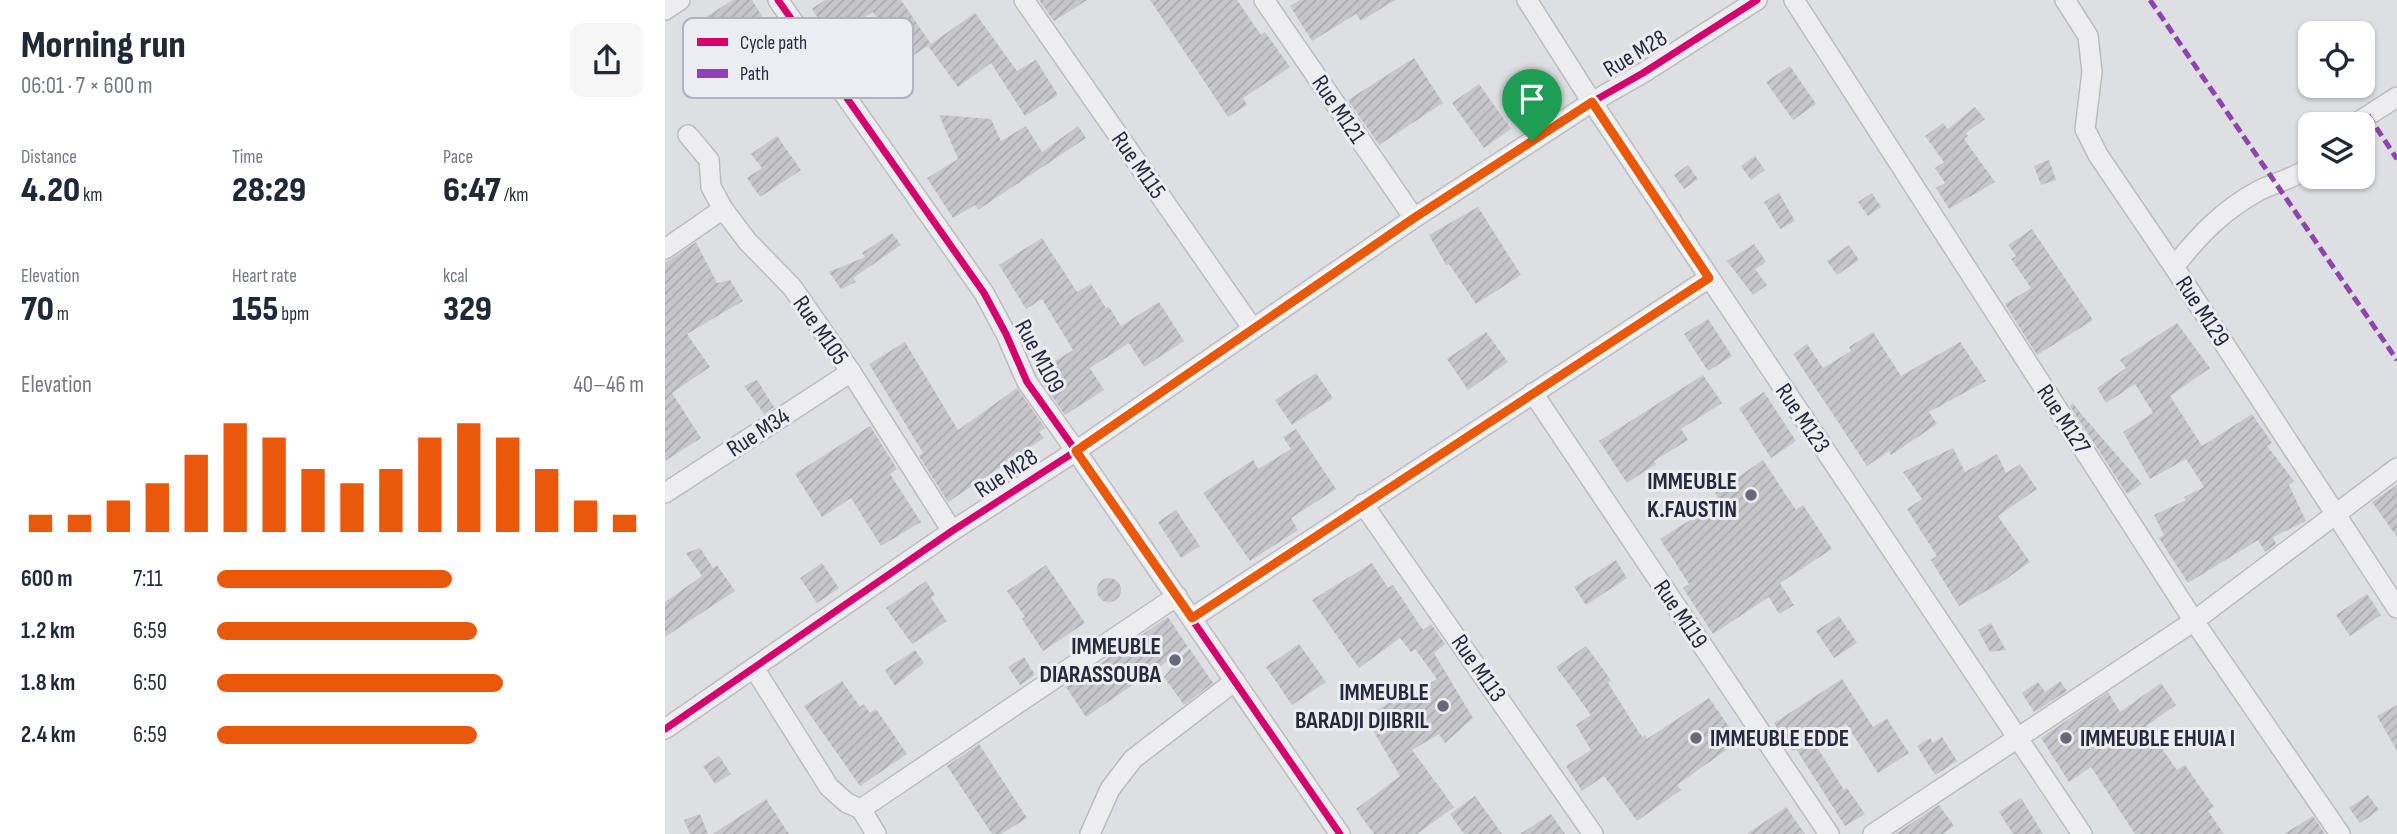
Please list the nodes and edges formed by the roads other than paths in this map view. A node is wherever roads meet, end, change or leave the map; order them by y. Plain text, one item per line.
1 (680, 0) edge
2 (778, 0) edge
3 (1024, 0) edge
4 (1265, 0) edge
5 (1527, 0) edge
6 (1757, 0) edge
7 (1794, 0) edge
8 (2065, 0) edge
9 (665, 10) edge
10 (791, 18) edge
11 (2397, 97) edge
12 (847, 98) edge
13 (1592, 102) junction
14 (2374, 112) edge
15 (688, 135) dead end
16 (2298, 175) edge
17 (723, 209) junction
18 (1414, 218) junction
19 (665, 249) edge
20 (2174, 267) junction
21 (1709, 278) junction
22 (1253, 329) junction
23 (851, 372) junction
24 (1533, 393) junction
25 (1076, 451) junction
26 (2397, 468) edge
27 (665, 493) edge
28 (1363, 504) junction
29 (2336, 515) junction
30 (952, 531) junction
31 (1177, 596) junction
32 (2397, 608) edge
33 (1192, 618) junction
34 (2194, 621) junction
35 (754, 668) junction
36 (1235, 681) junction
37 (665, 729) edge
38 (2017, 740) junction
39 (861, 809) junction
40 (876, 834) edge
41 (1090, 834) edge
42 (1340, 834) edge
43 (1593, 834) edge
44 (1829, 834) edge
45 (1873, 834) edge
46 (2082, 834) edge
47 (2340, 834) edge

1 - 9 street
2 - 10 street, Rue M109
3 - 22 street, Rue M115
4 - 18 street, Rue M121
5 - 13 street, Rue M123
6 - 13 street, Rue M28
7 - 34 street, Rue M127
8 - 20 street, Rue M129
11 - 14 street
12 - 25 street, Rue M109
13 - 18 street, Rue M28
13 - 21 street, Rue M123
15 - 17 street, Rue M105
16 - 20 street
17 - 19 street
17 - 23 street, Rue M105
18 - 22 street, Rue M28
20 - 29 street, Rue M129
21 - 24 street
21 - 38 street, Rue M123
22 - 25 street, Rue M28
23 - 27 street, Rue M34
23 - 30 street, Rue M105
24 - 28 street
24 - 44 street, Rue M119
25 - 30 street, Rue M28
25 - 31 street, Rue M109
26 - 29 street
28 - 33 street
28 - 43 street, Rue M113
29 - 32 street, Rue M129
29 - 34 street
30 - 35 street, Rue M28
31 - 33 street, Rue M109
31 - 39 street
33 - 36 street, Rue M109
34 - 38 street
34 - 47 street, Rue M127
35 - 37 street, Rue M28
35 - 39 street
36 - 41 street
36 - 42 street, Rue M109
38 - 45 street
38 - 46 street, Rue M123
39 - 40 street

